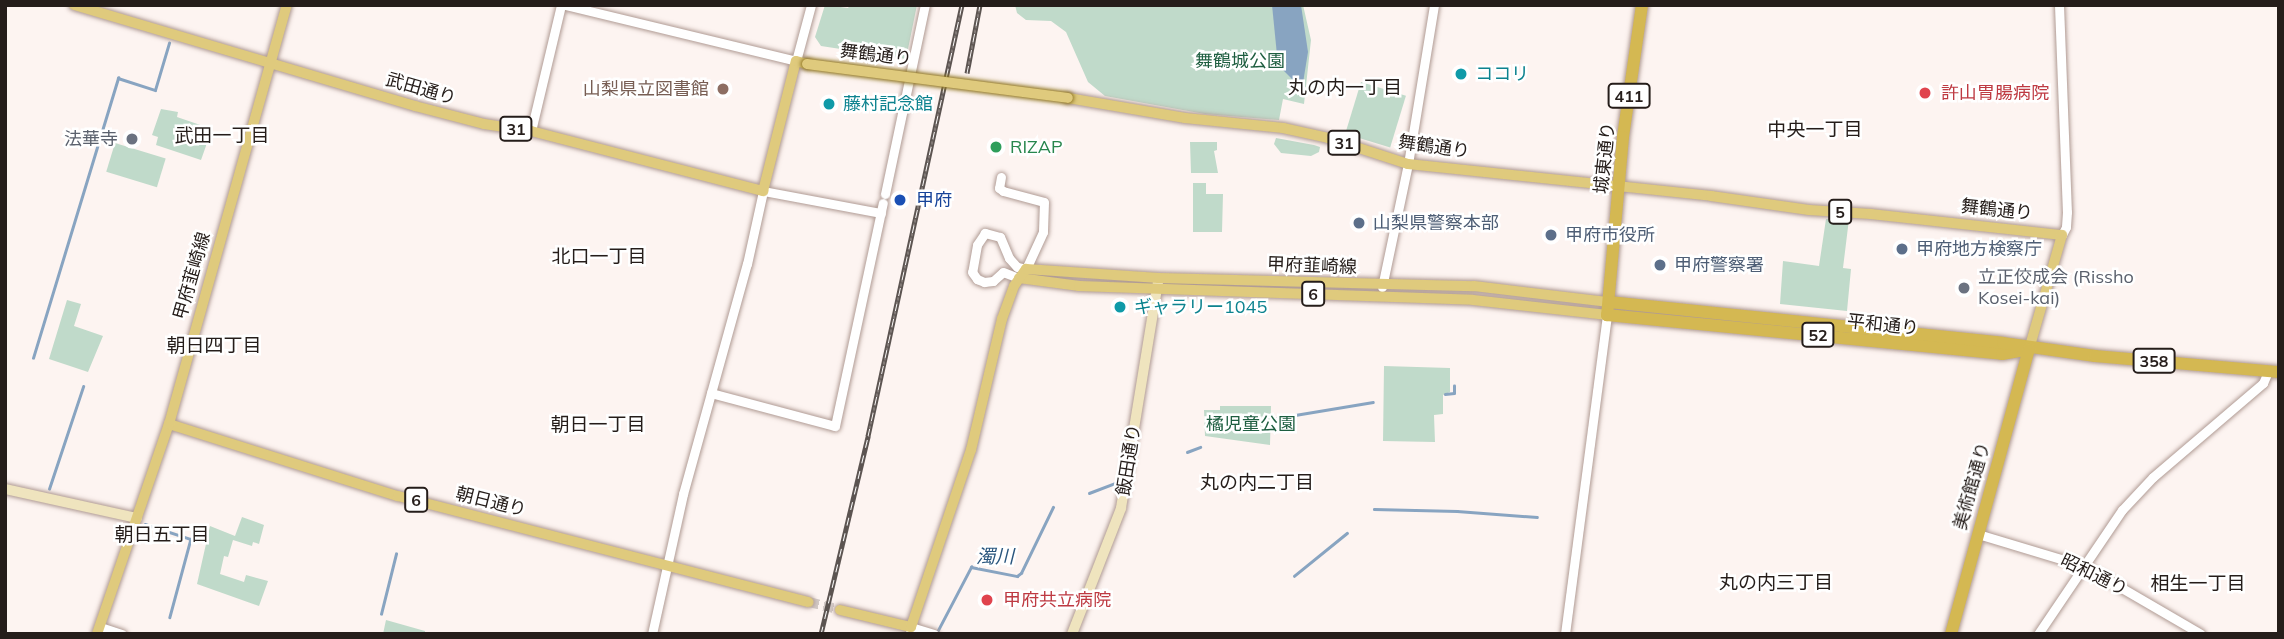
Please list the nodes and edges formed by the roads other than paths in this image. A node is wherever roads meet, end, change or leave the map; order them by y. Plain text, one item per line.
1 (74, 5) edge
2 (287, 5) edge
3 (563, 5) edge
4 (811, 5) edge
5 (925, 5) edge
6 (1434, 5) edge
7 (1642, 5) edge
8 (2059, 5) edge
9 (802, 62) junction
10 (271, 63) junction
11 (531, 131) junction
12 (1408, 164) junction
13 (1001, 177) dead end
14 (1619, 187) junction
15 (763, 191) junction
16 (881, 214) junction
17 (2062, 235) junction
18 (1003, 250) junction
19 (999, 273) junction
20 (1023, 273) junction
21 (1158, 283) junction
22 (1382, 290) junction
23 (1608, 309) junction
24 (2029, 349) junction
25 (2273, 372) edge
26 (711, 393) junction
27 (169, 424) junction
28 (5, 489) edge
29 (137, 518) junction
30 (1978, 534) junction
31 (666, 565) junction
32 (2084, 566) junction
33 (809, 602) tunnel mouth
34 (840, 610) tunnel mouth
35 (99, 630) edge
36 (911, 630) edge
37 (122, 634) edge
38 (652, 634) edge
39 (934, 634) edge
40 (1072, 634) edge
41 (1565, 634) edge
42 (1951, 634) edge
43 (2038, 634) edge
44 (2201, 634) edge

1 - 10 main road, 武田通り / 31
2 - 10 main road, 甲府韮崎線
3 - 9 street
3 - 11 street
4 - 9 street
5 - 16 street
6 - 12 street
7 - 14 highway, 城東通り / 411
8 - 17 street
9 - 12 main road, 舞鶴通り / 31, bridge
9 - 15 main road
10 - 11 main road, 武田通り / 31
10 - 27 main road, 甲府韮崎線
11 - 15 main road, 武田通り / 31
12 - 14 main road, 舞鶴通り / 31
12 - 22 street
13 - 20 street
14 - 17 main road, 舞鶴通り / 5
14 - 23 highway, 城東通り / 411
15 - 16 street
15 - 26 street
16 - 26 street
17 - 24 main road
18 - 19 street
18 - 19 street
18 - 20 street
19 - 20 street
20 - 21 main road, 甲府韮崎線 / 6
20 - 36 main road
21 - 22 main road, 甲府韮崎線 / 6
21 - 40 main road, 飯田通り
22 - 23 main road, 甲府韮崎線 / 6
23 - 24 highway, 平和通り / 52
23 - 41 street
24 - 25 highway, 平和通り / 358
24 - 30 highway, 美術館通り
25 - 32 street
26 - 31 street
27 - 29 main road, 甲府韮崎線
27 - 31 main road, 朝日通り / 6
28 - 29 main road
29 - 35 main road, 甲府韮崎線
30 - 32 street, 昭和通り
30 - 42 highway, 美術館通り
31 - 33 main road, 朝日通り / 6
31 - 38 street
32 - 43 street
32 - 44 street, 昭和通り
34 - 36 main road
35 - 37 street
36 - 39 street

